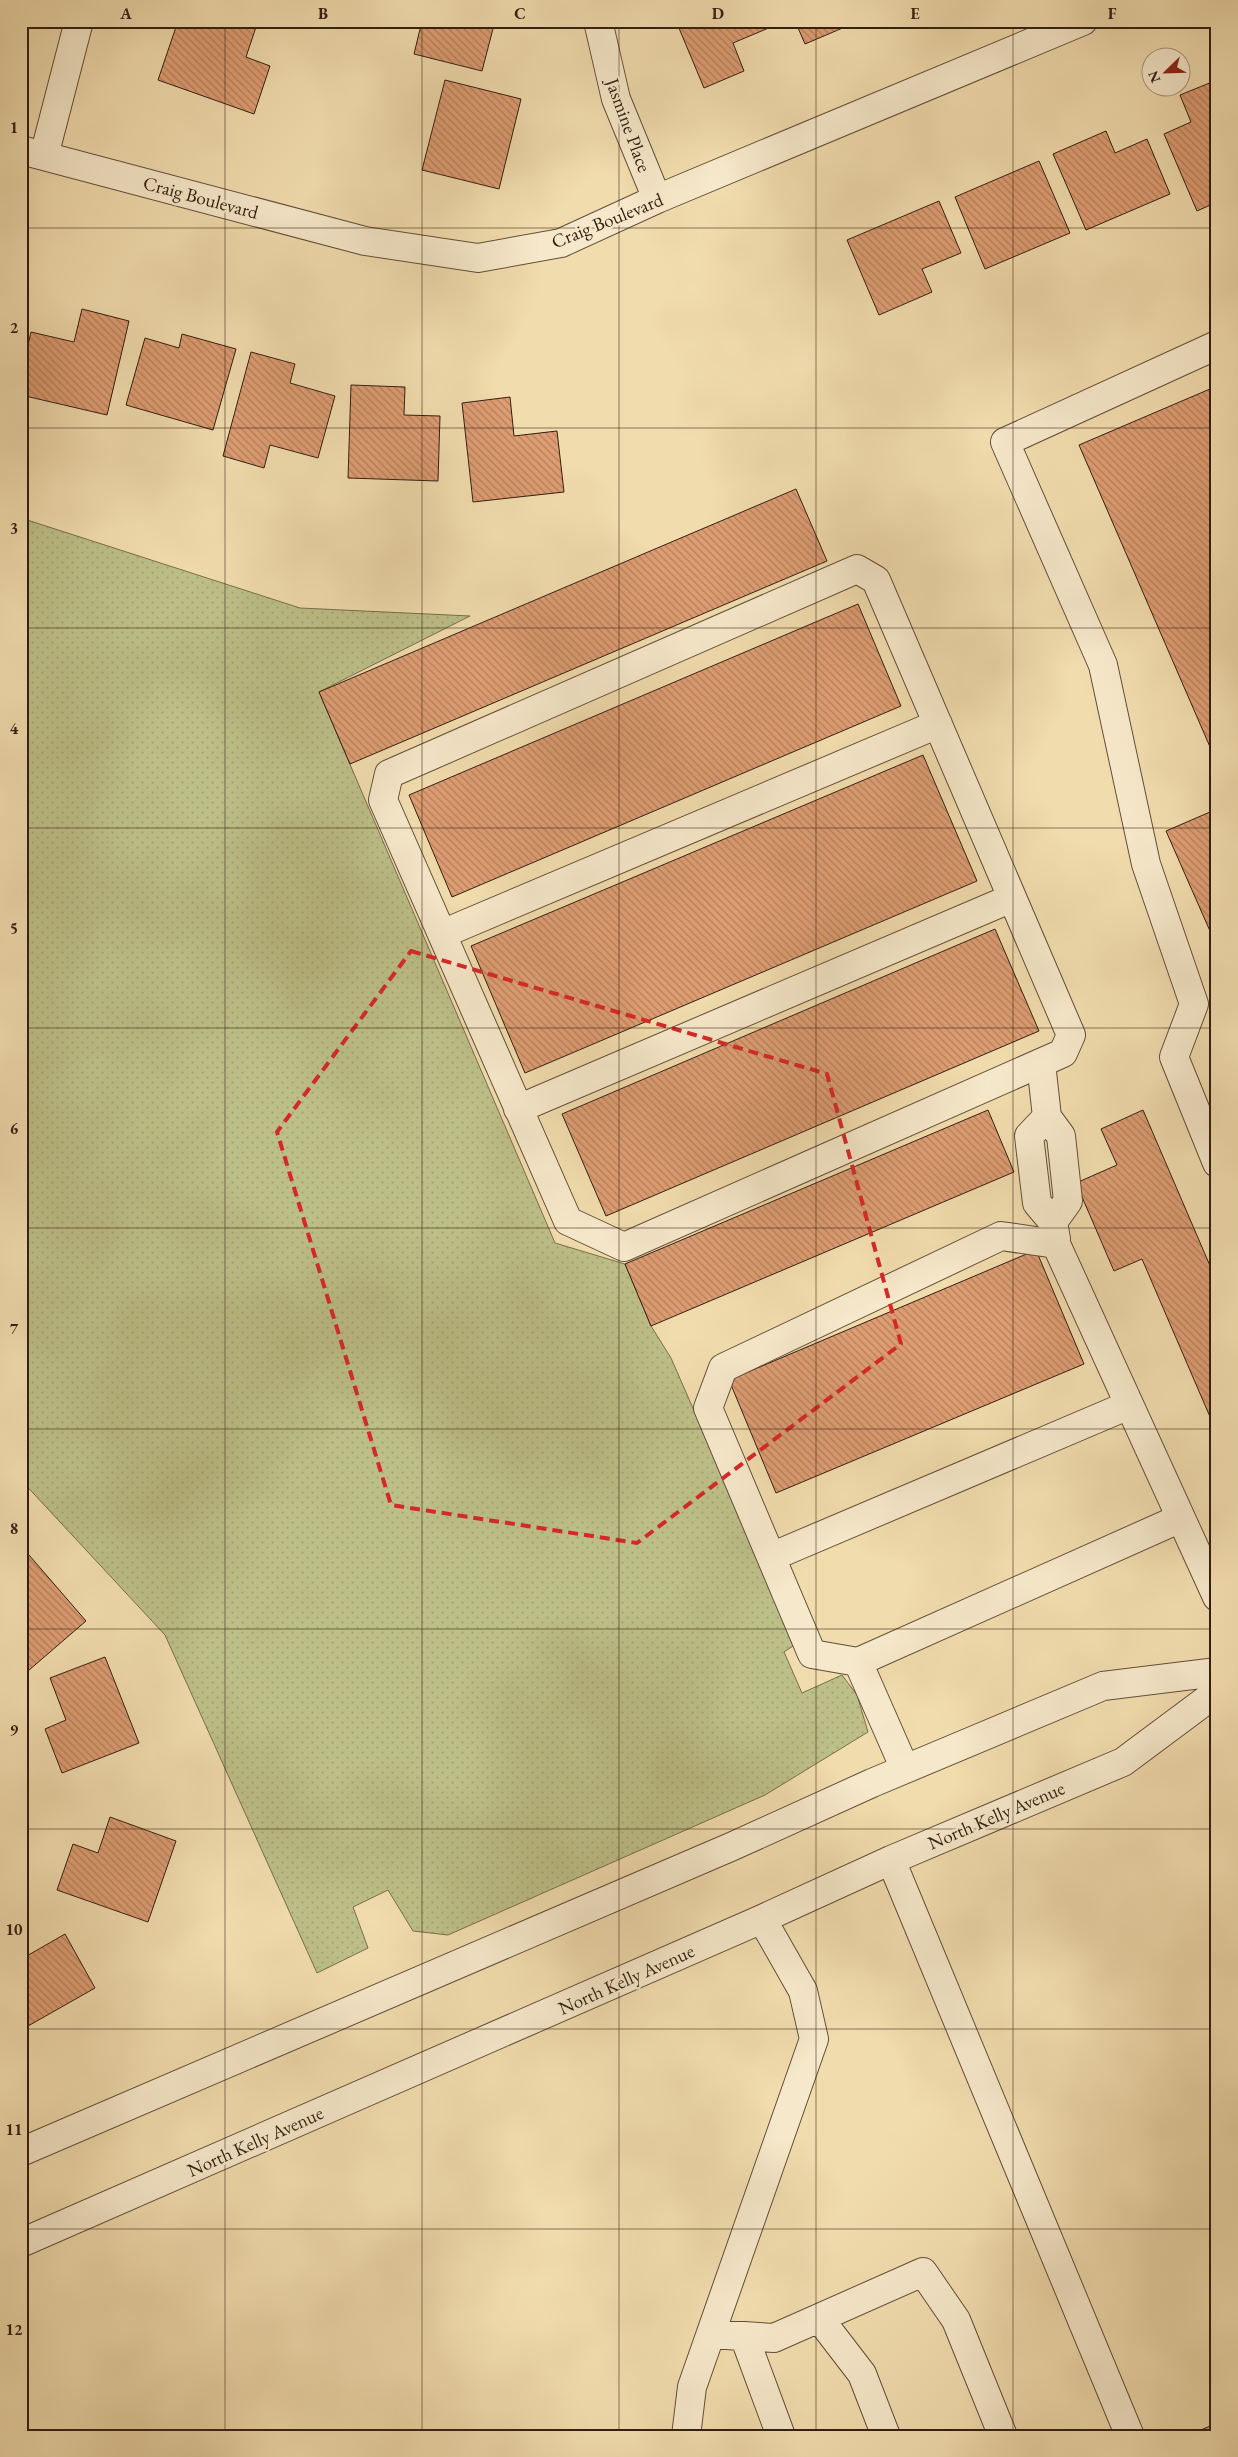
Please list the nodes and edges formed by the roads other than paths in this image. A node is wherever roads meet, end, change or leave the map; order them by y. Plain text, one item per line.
1 (79, 21) edge
2 (598, 21) edge
3 (1083, 21) edge
4 (32, 153) edge
5 (657, 200) junction
6 (1217, 345) edge
7 (938, 724) junction
8 (1012, 898) junction
9 (442, 934) junction
10 (1040, 1063) junction
11 (518, 1109) junction
12 (1217, 1163) edge
13 (1055, 1233) junction
14 (1129, 1404) junction
15 (1181, 1518) junction
16 (771, 1557) junction
17 (1217, 1597) edge
18 (858, 1662) junction
19 (1217, 1672) edge
20 (1217, 1692) edge
21 (905, 1769) junction
22 (891, 1860) junction
23 (762, 1919) junction
24 (21, 2152) edge
25 (21, 2243) edge
26 (819, 2318) junction
27 (711, 2334) junction
28 (744, 2336) junction
29 (686, 2436) edge
30 (781, 2436) edge
31 (886, 2436) edge
32 (1003, 2436) edge
33 (1130, 2436) edge

1 - 4 street
2 - 5 street, Jasmine Place
3 - 5 street, Craig Boulevard
4 - 5 street, Craig Boulevard
6 - 12 street
7 - 8 street
7 - 9 street
7 - 9 street
8 - 10 street
8 - 11 street
9 - 11 street
10 - 11 street
10 - 13 street
13 - 14 street
13 - 16 street
14 - 15 street
14 - 16 street
15 - 17 street
15 - 18 street
16 - 18 street
18 - 21 street
19 - 21 street
20 - 22 street, North Kelly Avenue
21 - 24 street
22 - 23 street, North Kelly Avenue
22 - 33 street
23 - 25 street, North Kelly Avenue
23 - 27 street
26 - 28 street
26 - 31 street
26 - 32 street
27 - 28 street
27 - 29 street
28 - 30 street

